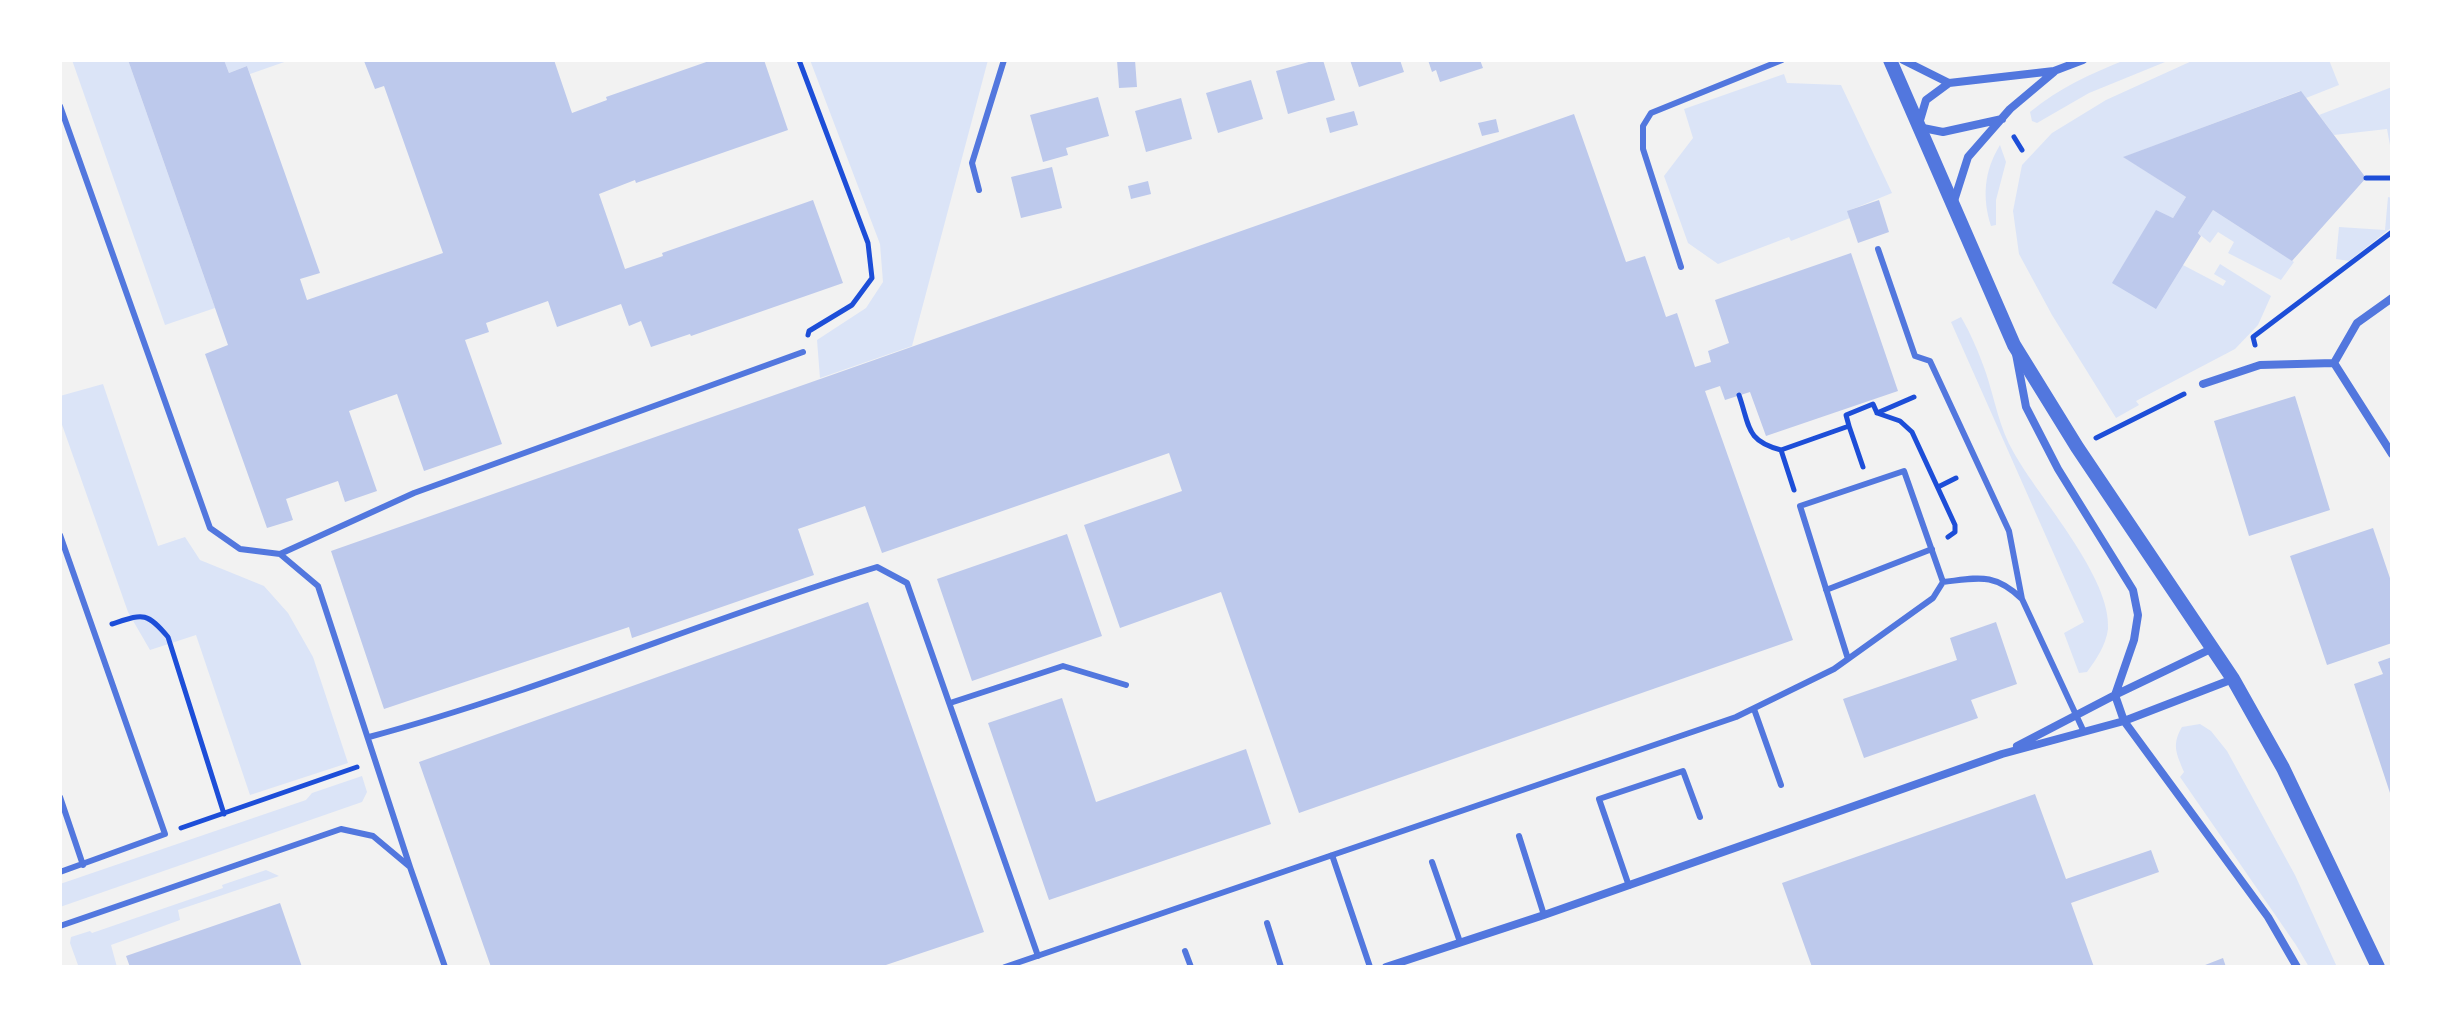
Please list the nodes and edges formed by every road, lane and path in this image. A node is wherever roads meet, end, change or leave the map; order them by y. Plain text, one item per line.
1 (799, 60) edge
2 (1004, 60) edge
3 (1782, 60) edge
4 (1890, 60) edge
5 (1903, 60) edge
6 (2083, 60) edge
7 (2054, 71) junction
8 (1949, 83) junction
9 (60, 106) edge
10 (2002, 119) junction
11 (1918, 127) junction
12 (2011, 132) dead end
13 (2022, 150) dead end
14 (2366, 178) dead end
15 (2392, 178) edge
16 (979, 190) dead end
17 (1952, 206) junction
18 (2392, 232) edge
19 (1878, 249) dead end
20 (1681, 267) dead end
21 (2392, 298) edge
22 (2014, 345) junction
23 (803, 352) joint
24 (2334, 363) junction
25 (2260, 365) junction
26 (2203, 384) joint
27 (1739, 395) dead end
28 (1914, 397) dead end
29 (1849, 426) junction
30 (2077, 447) junction
31 (1781, 450) junction
32 (2392, 454) edge
33 (1956, 478) dead end
34 (1869, 483) junction
35 (1938, 487) dead end
36 (1800, 506) junction
37 (60, 535) edge
38 (1932, 549) junction
39 (280, 554) junction
40 (1943, 582) junction
41 (1826, 590) junction
42 (2022, 599) junction
43 (93, 630) junction
44 (2213, 648) junction
45 (1848, 659) junction
46 (2233, 679) junction
47 (1126, 685) dead end
48 (2115, 695) junction
49 (950, 703) junction
50 (1754, 709) junction
51 (2077, 714) junction
52 (2124, 721) junction
53 (2084, 732) junction
54 (369, 737) junction
55 (2002, 754) junction
56 (376, 760) junction
57 (1781, 785) dead end
58 (60, 797) edge
59 (224, 814) junction
60 (1700, 817) dead end
61 (165, 834) junction
62 (1519, 836) dead end
63 (1332, 855) junction
64 (1432, 862) dead end
65 (83, 865) junction
66 (410, 867) junction
67 (60, 872) edge
68 (1629, 886) junction
69 (1544, 915) junction
70 (1267, 923) dead end
71 (60, 926) edge
72 (1460, 942) junction
73 (1185, 951) dead end
74 (1038, 956) junction
75 (445, 967) edge
76 (1005, 967) edge
77 (1191, 967) edge
78 (1281, 967) edge
79 (1370, 967) edge
80 (1386, 967) edge
81 (2297, 967) edge
82 (2378, 967) edge

1 - 23 path
2 - 16 lane
3 - 20 lane
4 - 11 street
5 - 8 street
6 - 7 street
7 - 8 street
7 - 10 street
8 - 11 street
9 - 39 lane
10 - 11 street
10 - 17 street
11 - 17 street
12 - 13 path
14 - 15 path
17 - 22 street
18 - 25 path
19 - 42 lane
21 - 24 street
22 - 30 street
22 - 48 street
23 - 39 lane
24 - 25 street
24 - 32 street
25 - 26 street
26 - 30 path
27 - 31 path
28 - 29 path
29 - 31 path
29 - 34 path
30 - 44 street
31 - 36 path
33 - 35 path
34 - 36 lane
34 - 38 lane
36 - 41 lane
37 - 43 lane
38 - 40 lane
38 - 41 lane
39 - 54 lane
40 - 42 lane
40 - 45 lane
41 - 45 lane
42 - 51 lane
43 - 59 path
43 - 61 lane
44 - 46 street
44 - 48 street
45 - 50 lane
46 - 52 street
46 - 82 street
47 - 49 lane
48 - 51 street
48 - 52 street
49 - 54 lane
49 - 74 lane
50 - 57 lane
50 - 63 lane
51 - 53 lane
51 - 55 street
52 - 53 street
52 - 81 street
53 - 55 street
54 - 56 lane
55 - 68 street
56 - 59 path
56 - 66 lane
58 - 65 lane
59 - 61 path
60 - 68 lane
61 - 65 lane
62 - 69 lane
63 - 74 lane
63 - 79 lane
64 - 72 lane
65 - 67 lane
66 - 71 lane
66 - 75 lane
68 - 69 street
69 - 72 street
70 - 78 lane
72 - 80 street
73 - 77 lane
74 - 76 lane

